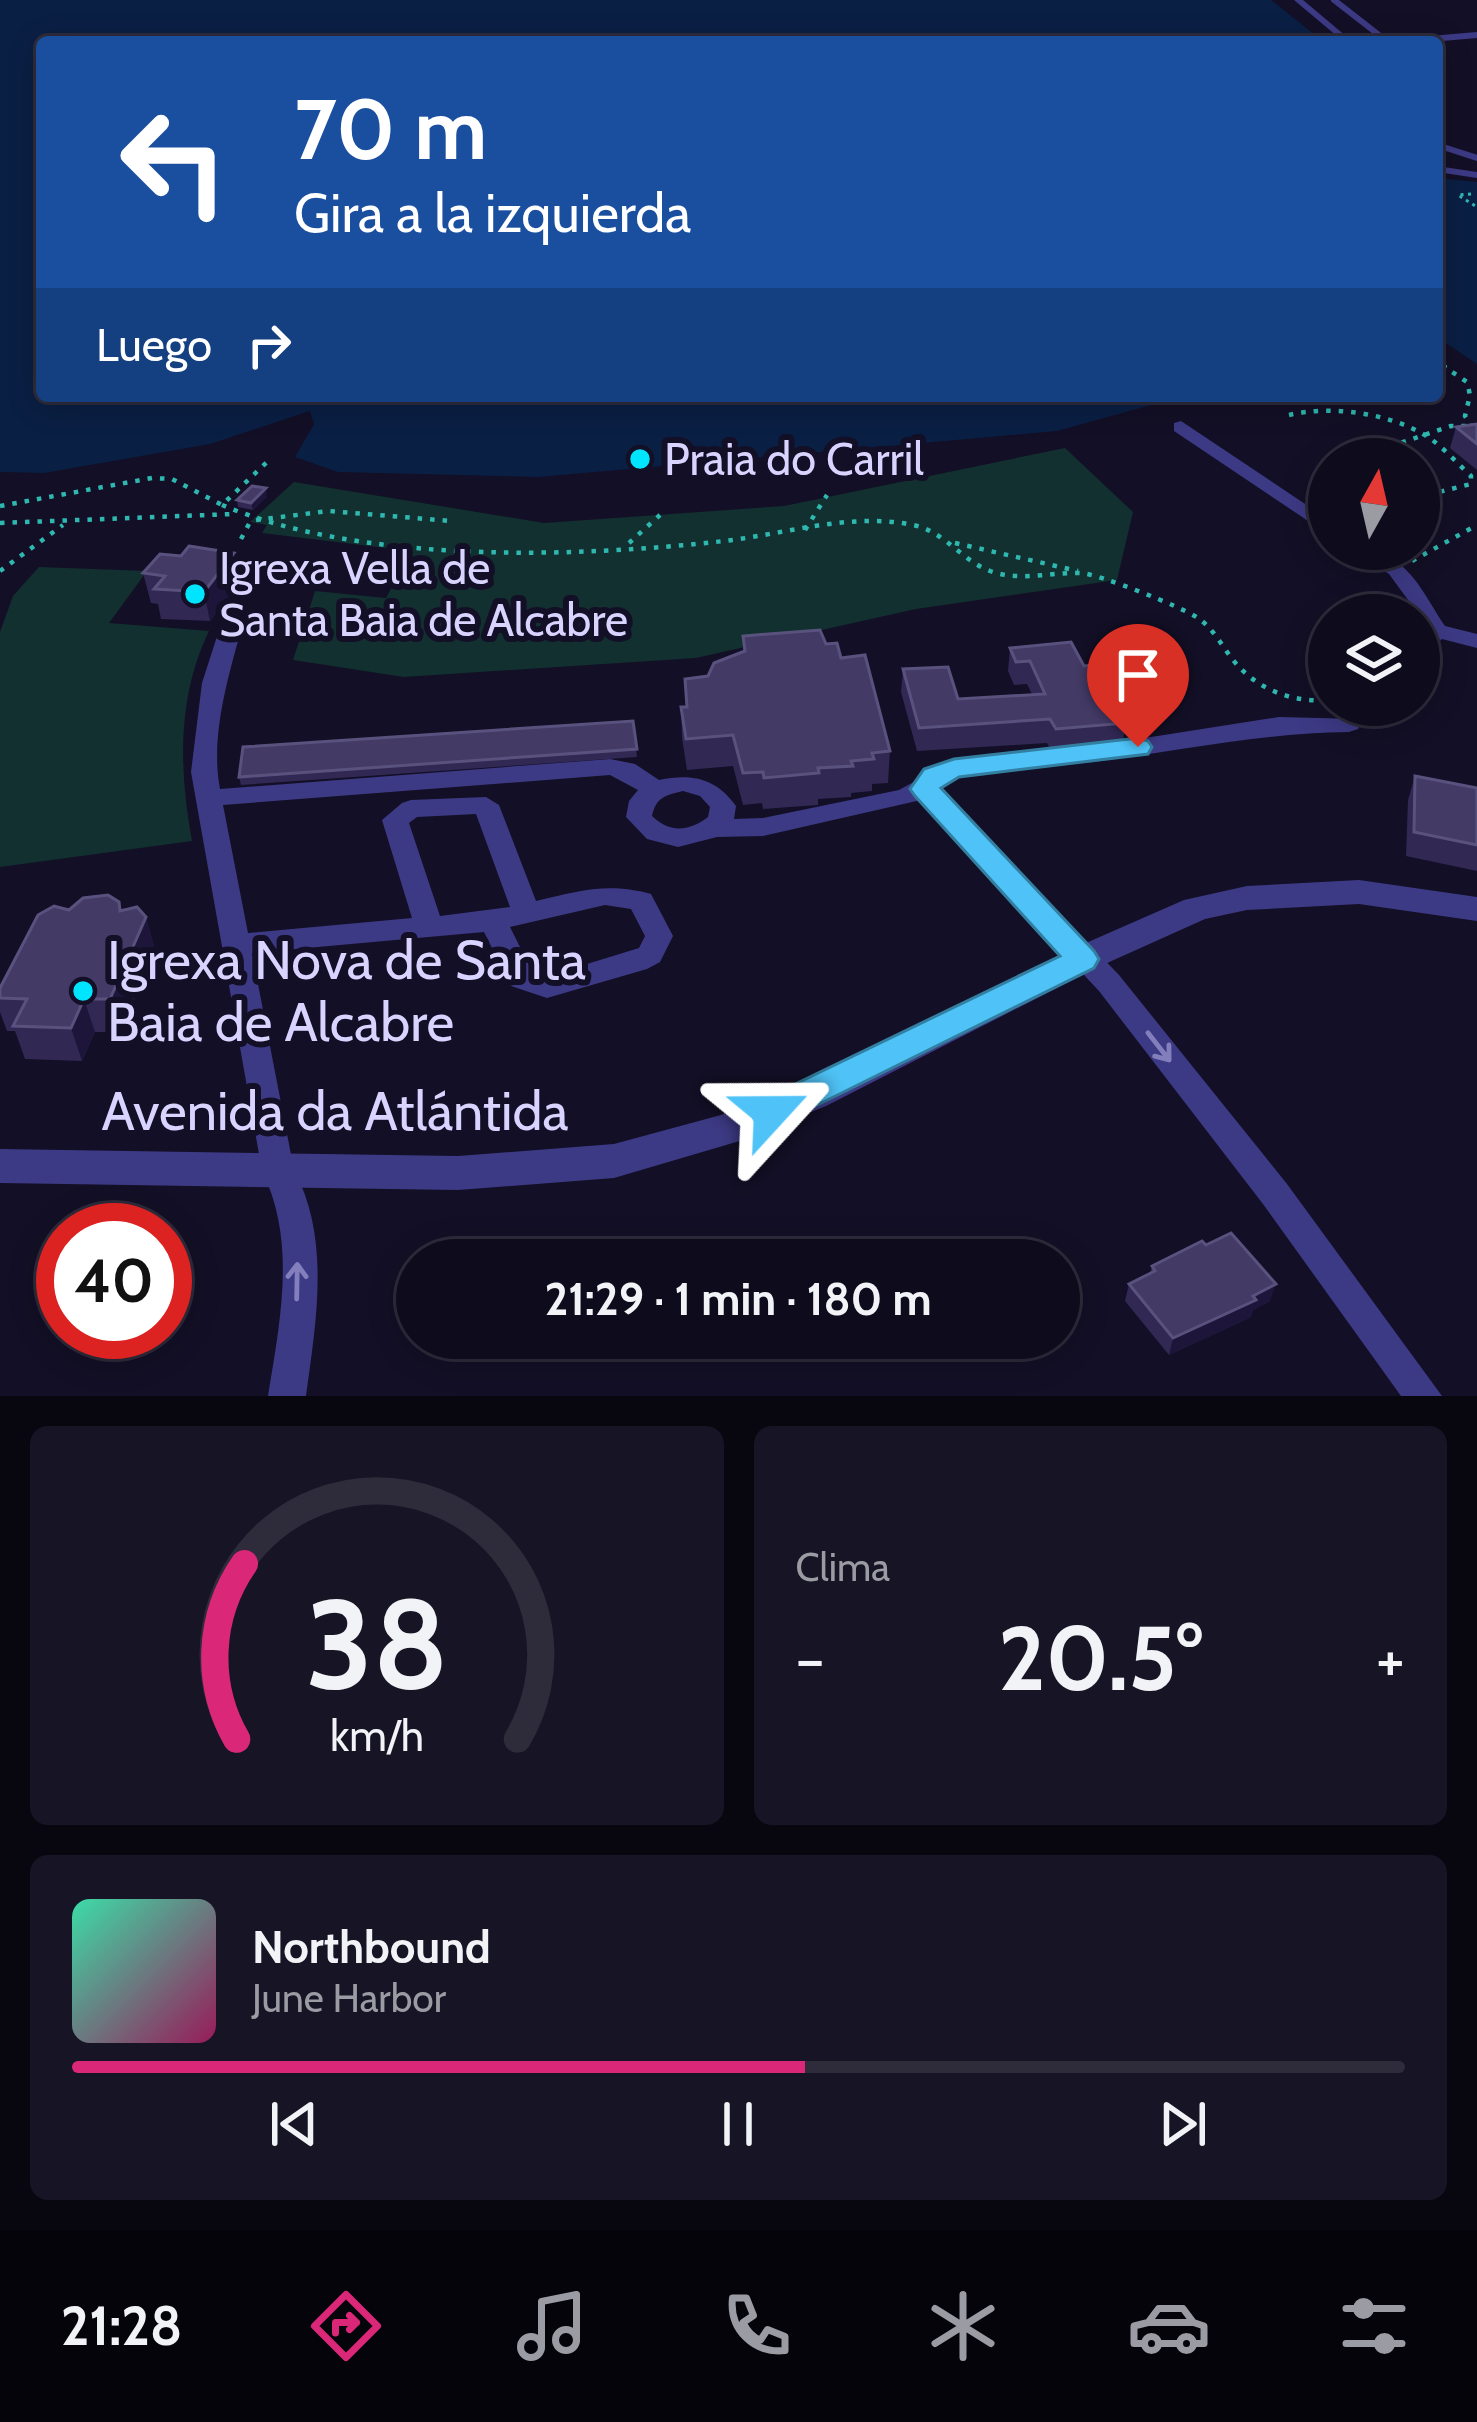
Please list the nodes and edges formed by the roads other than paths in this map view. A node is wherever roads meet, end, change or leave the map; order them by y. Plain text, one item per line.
1 (1298, 0) edge
2 (1334, 0) edge
3 (1477, 35) edge
4 (1342, 36) edge
5 (1384, 36) edge
6 (1443, 38) edge
7 (1443, 147) edge
8 (1477, 158) edge
9 (1443, 170) edge
10 (1477, 175) edge
11 (1181, 428) dead end
12 (1308, 515) edge
13 (231, 627) dead end
14 (1440, 639) edge
15 (1477, 641) edge
16 (1308, 725) edge
17 (655, 789) junction
18 (925, 789) junction
19 (208, 798) junction
20 (714, 828) junction
21 (1477, 909) edge
22 (526, 914) junction
23 (493, 921) junction
24 (430, 926) junction
25 (236, 944) junction
26 (1083, 959) junction
27 (0, 1166) edge
28 (278, 1172) junction
29 (287, 1396) edge
30 (1423, 1396) edge

1 - 4 street
2 - 5 lane
3 - 6 lane
7 - 8 lane
9 - 10 street
11 - 12 street
13 - 19 street
14 - 15 street
16 - 18 street
17 - 19 street
17 - 20 street
17 - 20 street
18 - 20 street
18 - 26 street
19 - 25 street
21 - 26 street, Avenida da Atlántida
22 - 23 street
22 - 23 street
22 - 24 street
23 - 24 street
24 - 25 street
25 - 28 street
26 - 28 street, Avenida da Atlántida
26 -> 30 street
27 - 28 street, Avenida da Atlántida
29 -> 28 street

